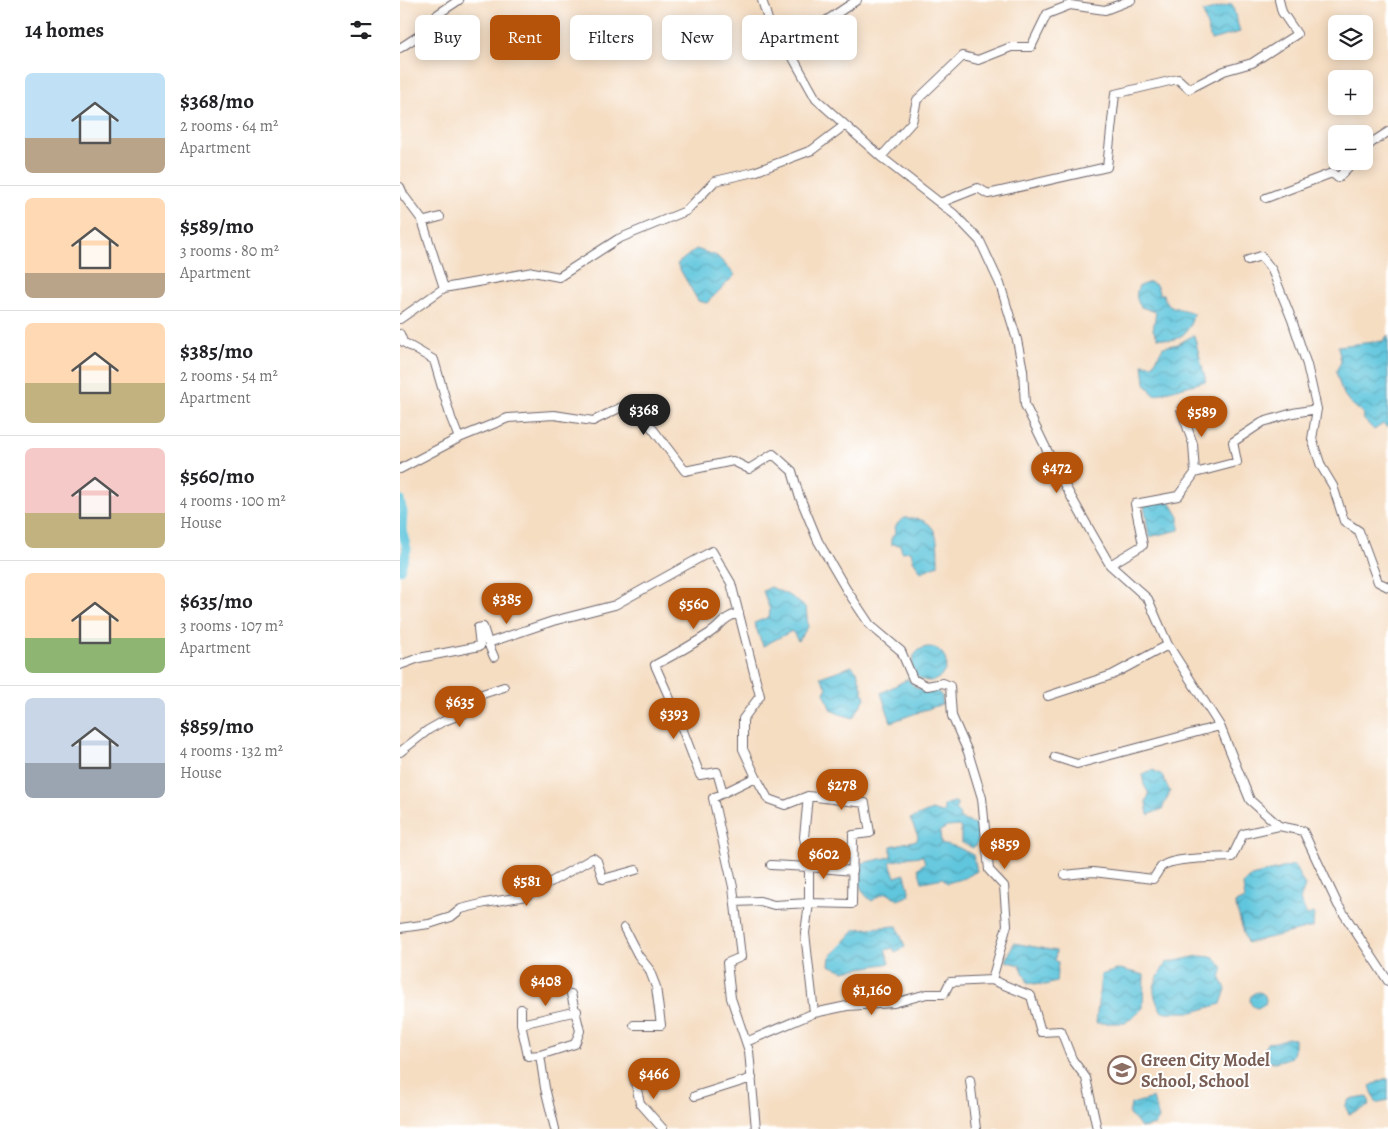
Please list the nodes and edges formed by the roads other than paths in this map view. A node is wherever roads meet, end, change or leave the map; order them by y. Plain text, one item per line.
1 (459, 0) edge
2 (762, 0) edge
3 (857, 0) edge
4 (1131, 0) edge
5 (1279, 0) edge
6 (767, 15) edge
7 (835, 15) edge
8 (400, 48) edge
9 (794, 60) edge
10 (845, 125) junction
11 (1388, 132) edge
12 (1373, 142) edge
13 (881, 157) junction
14 (1346, 170) edge
15 (400, 188) edge
16 (1266, 198) dead end
17 (940, 203) junction
18 (440, 216) dead end
19 (422, 220) junction
20 (1248, 260) dead end
21 (444, 288) junction
22 (400, 319) edge
23 (400, 334) edge
24 (1182, 409) dead end
25 (1316, 409) junction
26 (460, 438) junction
27 (400, 469) edge
28 (1195, 473) junction
29 (1110, 565) junction
30 (1388, 586) edge
31 (739, 613) junction
32 (488, 643) junction
33 (1168, 644) junction
34 (494, 657) dead end
35 (400, 665) edge
36 (504, 687) dead end
37 (1048, 696) dead end
38 (1220, 726) junction
39 (400, 752) edge
40 (1055, 756) dead end
41 (756, 777) junction
42 (723, 793) junction
43 (808, 796) junction
44 (1279, 826) junction
45 (771, 865) dead end
46 (809, 867) junction
47 (636, 870) dead end
48 (854, 872) junction
49 (1065, 875) dead end
50 (734, 902) junction
51 (809, 903) junction
52 (400, 928) edge
53 (624, 928) dead end
54 (1388, 979) edge
55 (992, 980) junction
56 (571, 994) dead end
57 (521, 1009) dead end
58 (576, 1011) junction
59 (814, 1013) junction
60 (521, 1024) junction
61 (634, 1025) dead end
62 (746, 1042) junction
63 (540, 1055) junction
64 (634, 1077) dead end
65 (752, 1078) junction
66 (970, 1080) dead end
67 (695, 1096) dead end
68 (555, 1129) edge
69 (663, 1129) edge
70 (756, 1129) edge
71 (976, 1129) edge
72 (1097, 1129) edge

1 - 8 street
2 - 6 street
3 - 7 street
4 - 13 street
5 - 17 street
9 - 10 street
10 - 13 street
10 - 21 street
11 - 12 street
13 - 17 street
14 - 16 street
15 - 19 street
17 - 29 street
18 - 19 street
19 - 21 street
20 - 25 street
21 - 22 street
23 - 26 street
24 - 28 street
25 - 28 street
25 - 30 street
26 - 27 street
26 - 55 street
28 - 29 street
29 - 33 street
31 - 32 street
31 - 41 street
31 - 42 street
32 - 34 street
32 - 35 street
33 - 37 street
33 - 38 street
36 - 39 street
38 - 40 street
38 - 44 street
41 - 42 street
41 - 43 street
42 - 50 street
43 - 46 street
43 - 48 street
44 - 49 street
44 - 54 street
45 - 46 street
46 - 48 street
46 - 51 street
47 - 52 street
48 - 51 street
50 - 51 street
50 - 62 street
51 - 59 street
53 - 61 street
55 - 59 street
55 - 72 street
56 - 58 street
57 - 60 street
58 - 60 street
58 - 63 street
59 - 62 street
60 - 63 street
62 - 65 street
63 - 68 street
64 - 69 street
65 - 67 street
65 - 70 street
66 - 71 street

